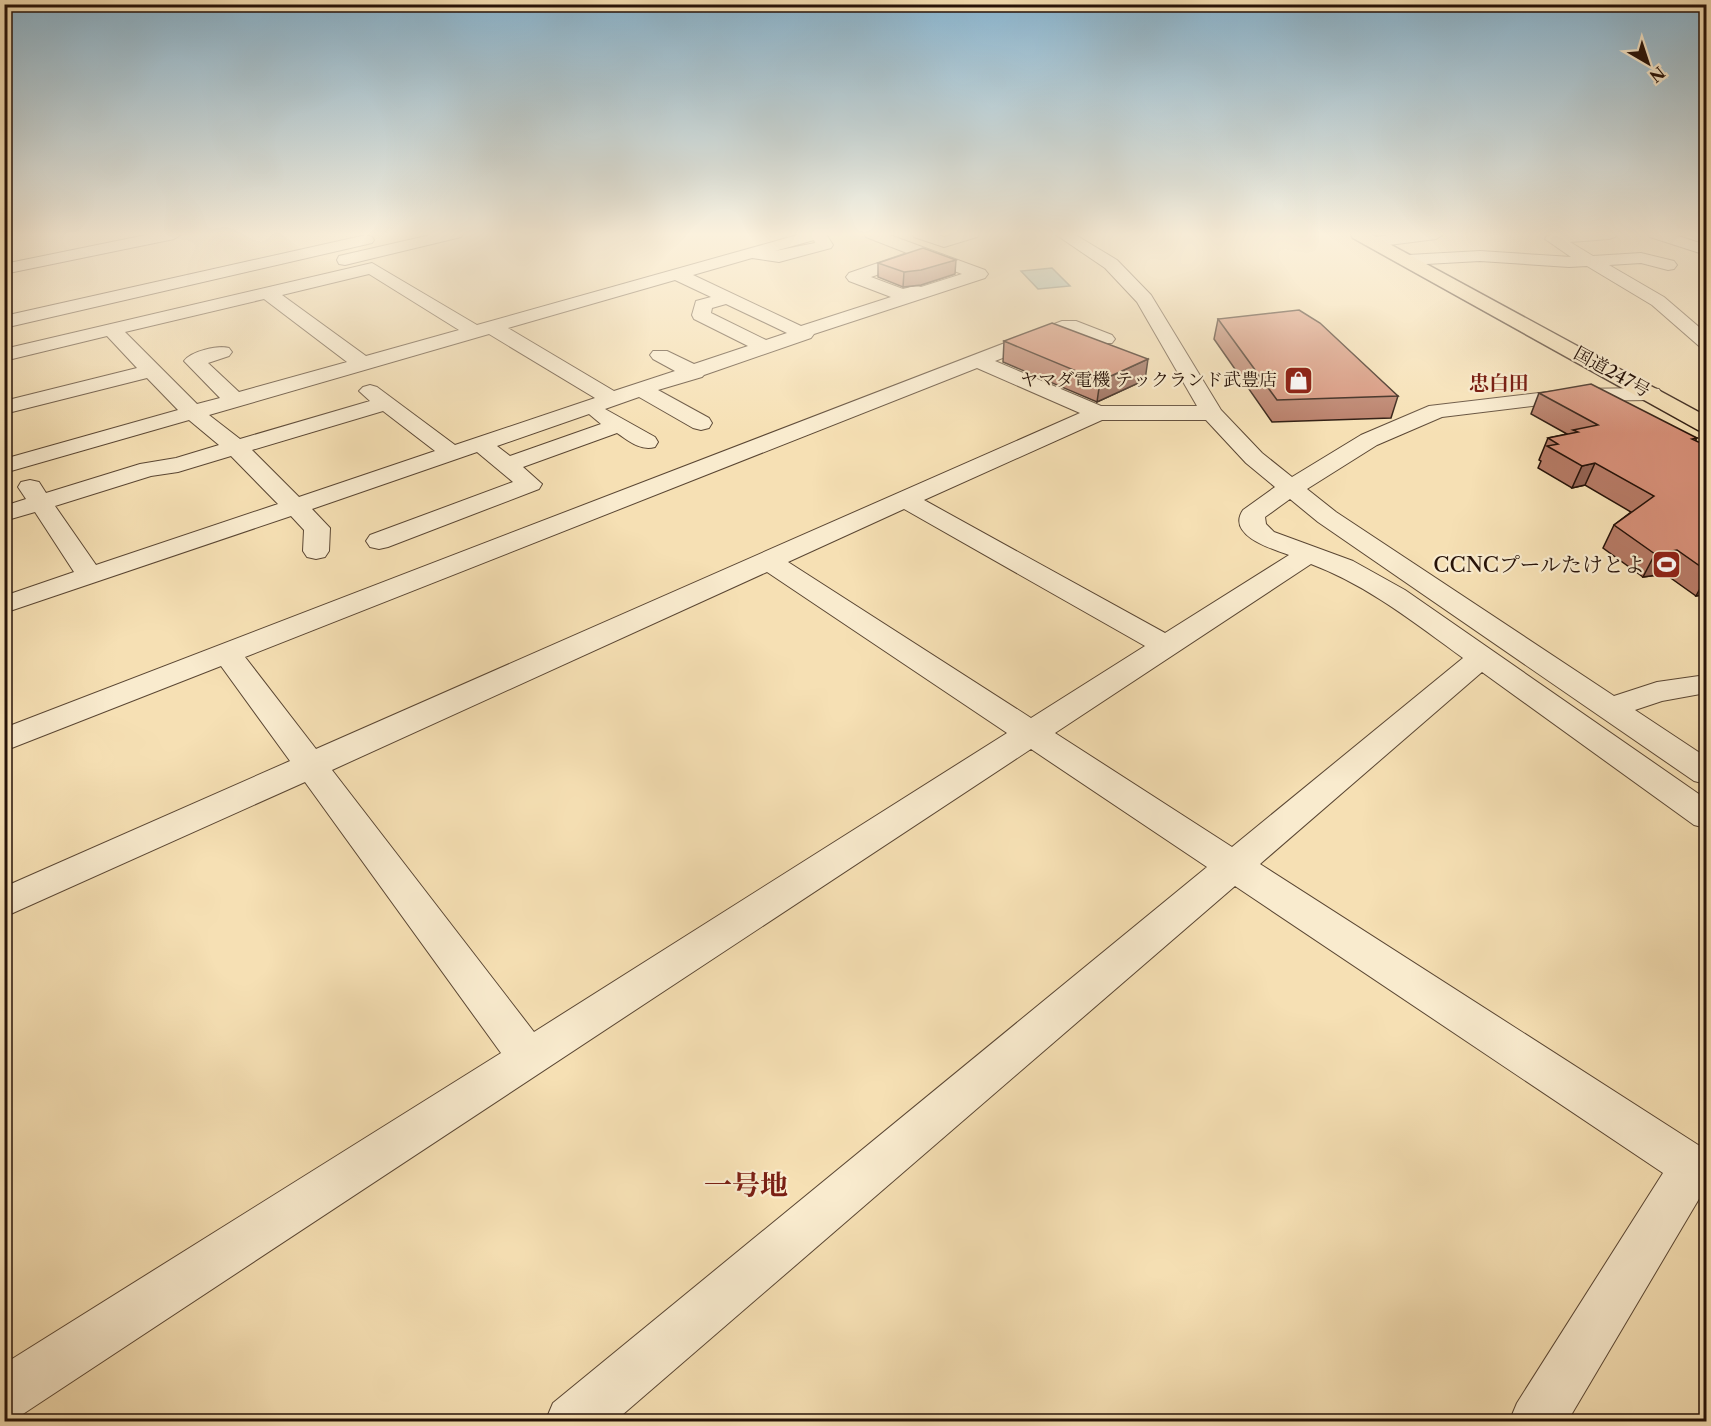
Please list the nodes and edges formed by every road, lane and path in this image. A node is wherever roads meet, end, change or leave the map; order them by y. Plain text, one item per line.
1 (99, 301) edge
2 (169, 301) edge
3 (236, 301) edge
4 (278, 301) edge
5 (308, 301) edge
6 (430, 301) edge
7 (583, 301) edge
8 (721, 301) edge
9 (734, 301) edge
10 (895, 301) edge
11 (1146, 301) edge
12 (1482, 301) edge
13 (1657, 301) edge
14 (286, 306) junction
15 (4, 322) edge
16 (483, 329) junction
17 (112, 330) junction
18 (801, 332) junction
19 (4, 339) edge
20 (1105, 339) dead end
21 (1707, 342) edge
22 (766, 348) junction
23 (222, 352) dead end
24 (4, 355) edge
25 (660, 355) dead end
26 (976, 360) junction
27 (352, 367) junction
28 (152, 370) junction
29 (695, 373) junction
30 (642, 390) junction
31 (1652, 394) junction
32 (612, 399) junction
33 (235, 400) junction
34 (386, 403) junction
35 (589, 407) junction
36 (4, 408) edge
37 (192, 412) junction
38 (1098, 413) junction
39 (1212, 413) junction
40 (701, 423) dead end
41 (619, 425) junction
42 (1707, 425) edge
43 (647, 442) dead end
44 (481, 444) junction
45 (236, 448) junction
46 (189, 452) junction
47 (453, 454) junction
48 (8, 460) edge
49 (508, 465) junction
50 (1290, 489) junction
51 (904, 499) junction
52 (40, 502) junction
53 (294, 506) junction
54 (4, 514) edge
55 (379, 541) dead end
56 (316, 551) dead end
57 (1307, 555) junction
58 (768, 561) junction
59 (90, 576) junction
60 (4, 605) edge
61 (1166, 646) junction
62 (226, 652) junction
63 (1481, 658) junction
64 (1707, 684) edge
65 (1609, 708) junction
66 (1032, 734) junction
67 (4, 740) edge
68 (310, 766) junction
69 (1707, 773) edge
70 (1707, 816) edge
71 (1233, 865) junction
72 (4, 903) edge
73 (529, 1058) junction
74 (4, 1395) edge
75 (572, 1422) edge
76 (1536, 1422) edge

1 - 15 street
2 - 19 street
3 - 17 street
4 - 14 street
5 - 14 street
6 - 16 street
7 - 16 street
8 - 22 street
9 - 18 street
10 - 18 street
11 - 39 street
12 - 31 highway, 国道247号
13 - 21 street
14 - 27 street
16 - 27 street
16 - 32 street
17 - 24 street
17 - 28 street
18 - 22 street
20 - 26 street
22 - 29 street
23 - 33 street
25 - 29 street
26 - 38 street
26 - 62 street
27 - 33 street
27 - 34 street
28 - 36 street
28 - 37 street
29 - 30 street
30 - 32 street
30 - 40 street
31 - 42 highway, 国道247号
31 - 50 street
32 - 35 street
33 - 37 street
34 - 45 street
34 - 47 street
35 - 41 street
35 - 44 street
37 - 46 street
37 - 48 street
38 - 39 street
38 - 51 street
39 - 50 street
41 - 43 street
41 - 49 street
44 - 47 street
44 - 49 street
45 - 46 street
45 - 46 street
45 - 53 street
46 - 52 street
47 - 53 street
48 - 52 street
49 - 55 street
50 - 57 street
50 - 65 street
51 - 58 street
51 - 61 street
52 - 54 street
52 - 59 street
53 - 56 street
53 - 59 street
57 - 61 street
57 - 63 street
58 - 66 street
58 - 68 street
59 - 60 street
61 - 66 street
62 - 67 street
62 - 68 street
63 - 70 street
63 - 71 street
64 - 65 street
65 - 69 street
66 - 71 street
66 - 73 street
68 - 72 street
68 - 73 street
71 - 75 street
71 - 76 street
73 - 74 street

